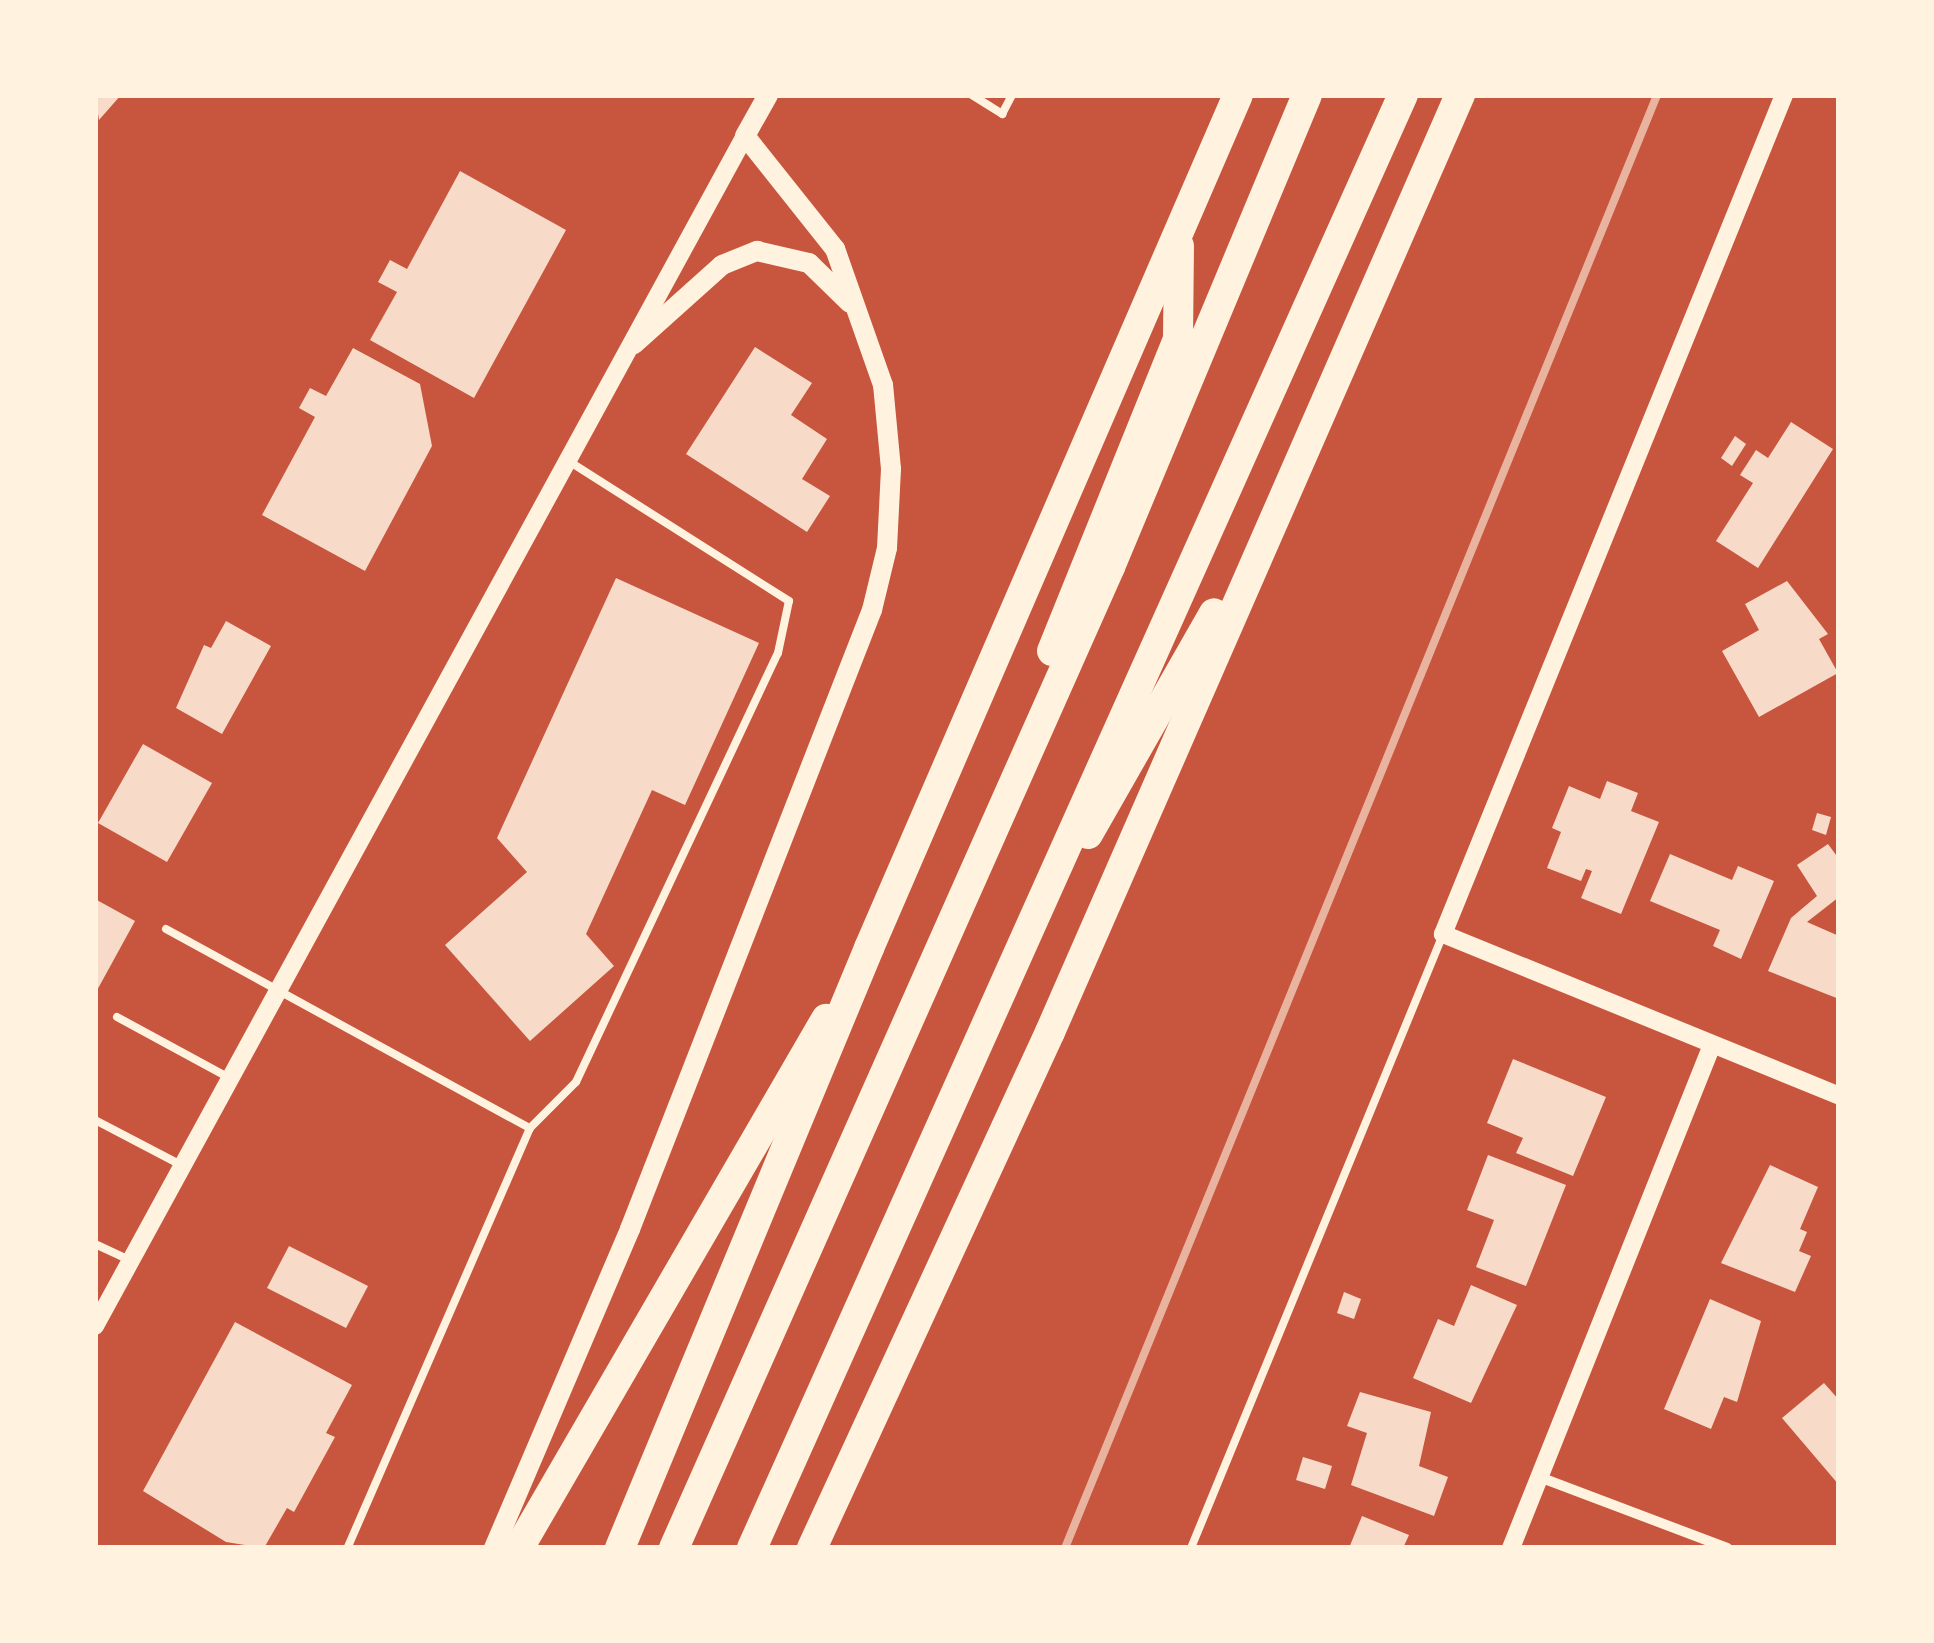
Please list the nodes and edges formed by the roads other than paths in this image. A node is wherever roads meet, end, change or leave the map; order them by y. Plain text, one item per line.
1 (768, 95) edge
2 (972, 95) edge
3 (1012, 95) edge
4 (1238, 95) edge
5 (1307, 95) edge
6 (1403, 95) edge
7 (1460, 95) edge
8 (1784, 95) edge
9 (746, 136) junction
10 (1179, 233) junction
11 (860, 315) junction
12 (634, 344) junction
13 (570, 462) junction
14 (1290, 478) junction
15 (973, 865) junction
16 (166, 928) dead end
17 (1443, 934) junction
18 (869, 948) junction
19 (1007, 975) junction
20 (280, 989) junction
21 (117, 1017) dead end
22 (1712, 1045) junction
23 (231, 1079) junction
24 (1839, 1096) edge
25 (95, 1120) edge
26 (530, 1128) junction
27 (183, 1166) junction
28 (95, 1244) edge
29 (131, 1261) junction
30 (95, 1326) edge
31 (1542, 1478) junction
32 (347, 1548) edge
33 (494, 1548) edge
34 (518, 1548) edge
35 (620, 1548) edge
36 (674, 1548) edge
37 (752, 1548) edge
38 (812, 1548) edge
39 (1192, 1548) edge
40 (1511, 1548) edge
41 (1727, 1548) edge

1 - 9 main road
2 - 3 lane
4 - 10 highway
5 - 15 highway
6 - 19 highway
7 - 14 highway
8 - 17 street
9 - 11 main road
9 - 12 street
10 - 15 highway
10 - 18 highway
11 - 12 main road
11 - 33 main road
12 - 13 street
13 - 20 street
13 - 26 lane
14 - 19 highway
14 - 38 highway
15 - 36 highway
16 - 20 lane
17 - 22 street
17 - 39 lane
18 - 34 highway
18 - 35 highway
19 - 37 highway
20 - 23 street
20 - 26 lane
21 - 23 lane
22 - 24 street
22 - 31 street
23 - 27 street
25 - 27 lane
26 - 32 lane
27 - 29 street
28 - 29 lane
29 - 30 street
31 - 40 street
31 - 41 street

